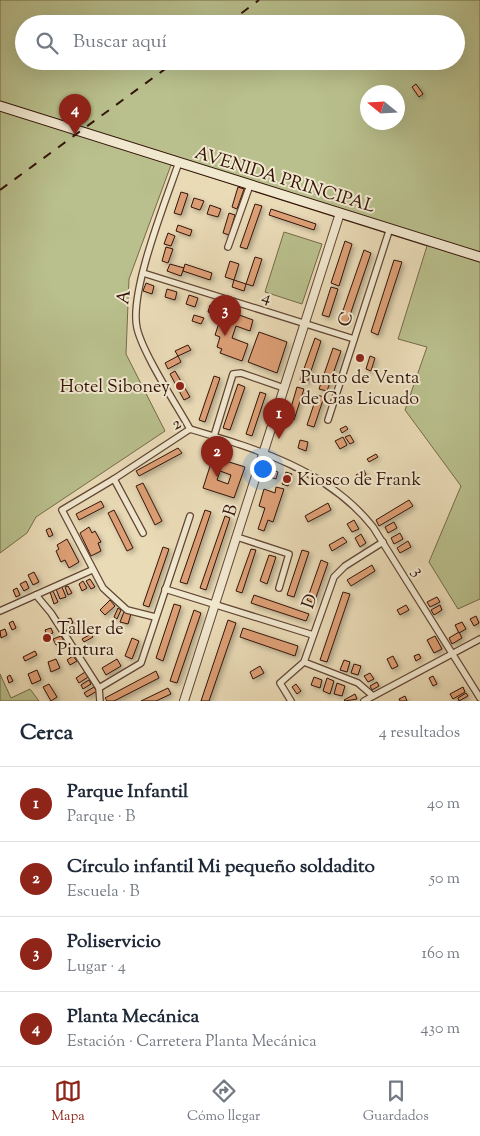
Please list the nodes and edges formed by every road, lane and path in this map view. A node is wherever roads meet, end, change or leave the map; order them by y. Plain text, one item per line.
1 (0, 106) edge
2 (179, 162) junction
3 (250, 184) junction
4 (340, 213) junction
5 (390, 228) junction
6 (228, 247) dead end
7 (480, 256) edge
8 (143, 273) junction
9 (305, 323) junction
10 (354, 339) junction
11 (284, 388) junction
12 (328, 420) dead end
13 (190, 430) junction
14 (214, 436) junction
15 (263, 454) junction
16 (314, 475) joint
17 (114, 479) junction
18 (190, 516) dead end
19 (143, 533) dead end
20 (237, 537) junction
21 (383, 542) junction
22 (92, 570) junction
23 (279, 588) dead end
24 (165, 589) junction
25 (36, 595) junction
26 (215, 605) junction
27 (0, 610) edge
28 (156, 617) junction
29 (313, 635) junction
30 (480, 639) edge
31 (453, 653) junction
32 (304, 662) junction
33 (99, 688) junction
34 (373, 696) junction
35 (480, 698) edge
36 (100, 701) edge
37 (184, 701) edge
38 (291, 701) edge
39 (364, 701) edge

1 - 2 main road, AVENIDA PRINCIPAL
2 - 3 main road, AVENIDA PRINCIPAL
2 - 8 street, A
3 - 4 main road, AVENIDA PRINCIPAL
3 - 6 street
4 - 5 main road, AVENIDA PRINCIPAL
4 - 9 street, B
5 - 7 main road, AVENIDA PRINCIPAL
5 - 10 street, C
8 - 9 street, 4
8 - 13 street, A
9 - 10 street, 4
9 - 11 street, B
10 - 12 street, C
11 - 14 street
11 - 15 street, B
13 - 14 street, 2
13 - 17 street, 2
14 - 15 street, 2
15 - 16 street, 2
15 - 20 street, B
16 - 21 street, 3
17 - 19 street
17 - 22 street, 2
18 - 24 street
20 - 23 street
20 - 26 street, B
21 - 29 street, D
21 - 31 street, 3
22 - 25 street
22 - 28 street
24 - 26 street
24 - 28 street
25 - 27 street
25 - 33 street
26 - 29 street
26 - 37 street, B
28 - 33 street
29 - 32 street, D
30 - 31 street
31 - 34 street
31 - 35 street, 3
32 - 34 street
32 - 38 street
33 - 36 street
34 - 39 street

